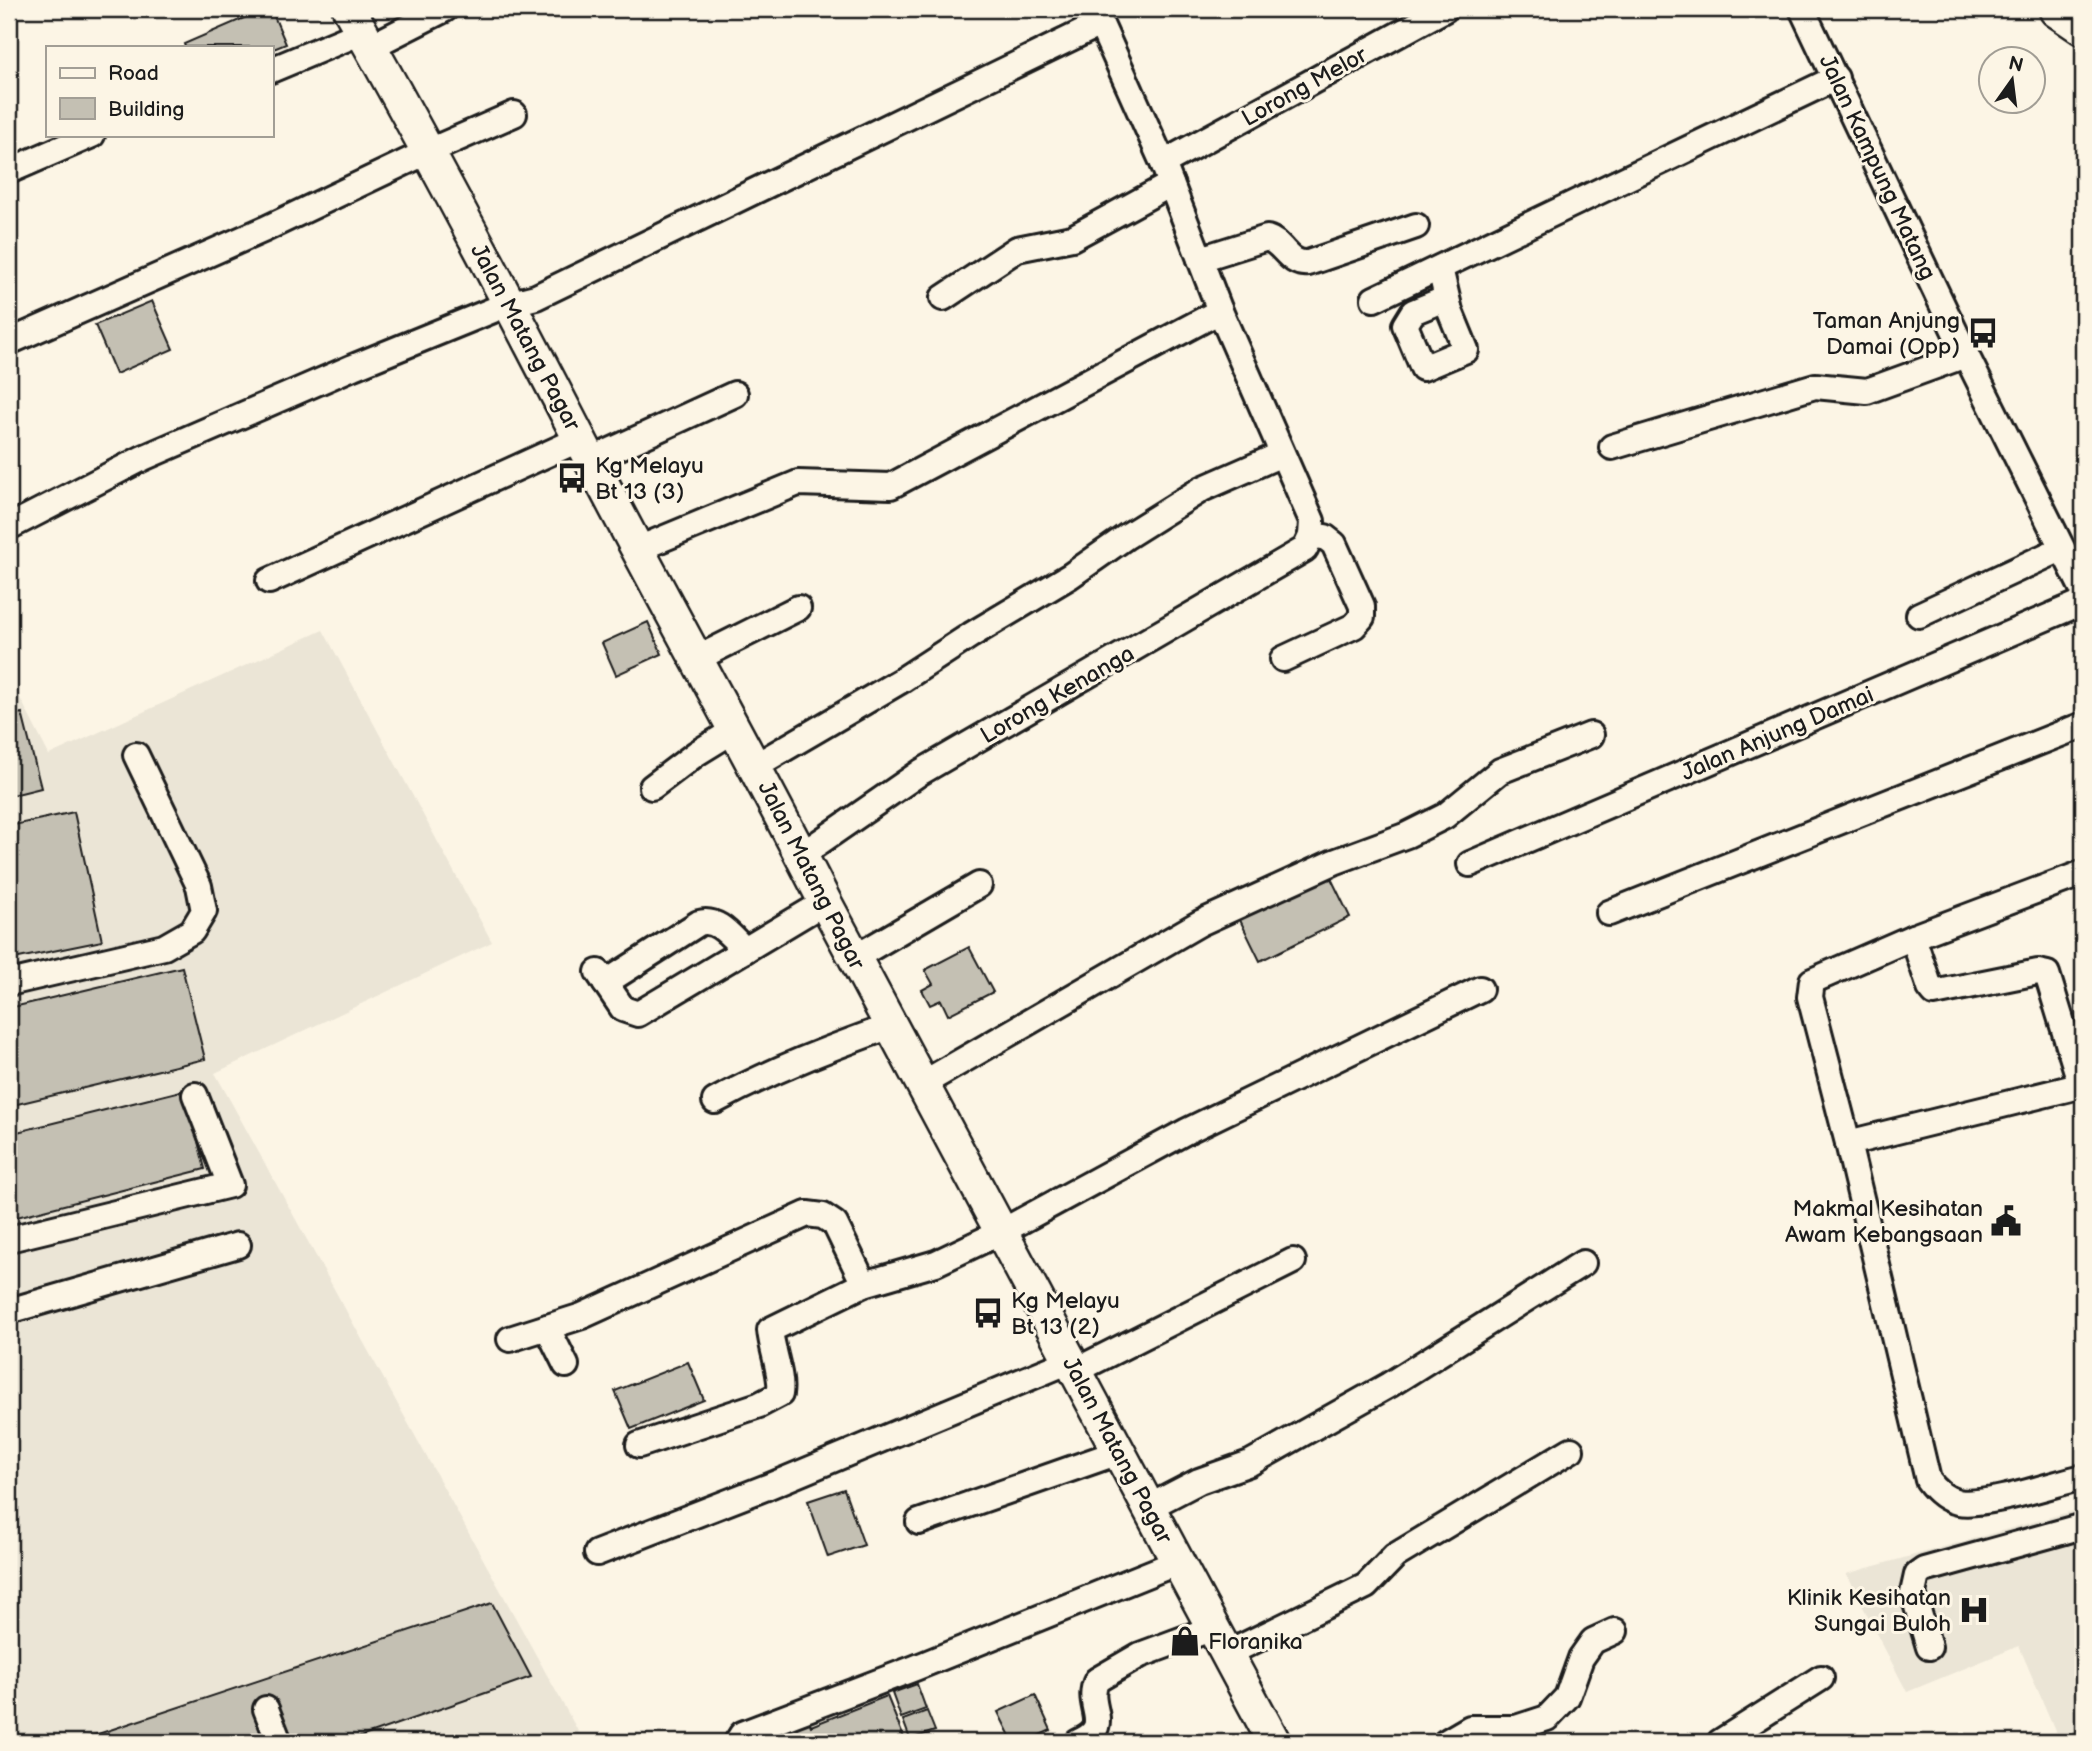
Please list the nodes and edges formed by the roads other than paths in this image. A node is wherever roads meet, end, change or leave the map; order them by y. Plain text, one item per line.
1 (445, 9) edge
2 (1445, 9) edge
3 (1802, 9) edge
4 (2058, 9) edge
5 (1097, 16) edge
6 (2083, 26) edge
7 (360, 29) edge
8 (273, 69) edge
9 (1836, 78) junction
10 (514, 114) dead end
11 (90, 136) edge
12 (427, 152) junction
13 (9, 171) edge
14 (1167, 173) junction
15 (1416, 226) dead end
16 (1200, 259) junction
17 (1440, 268) junction
18 (943, 298) dead end
19 (1447, 298) dead end
20 (1374, 299) dead end
21 (508, 304) junction
22 (1220, 311) junction
23 (9, 342) edge
24 (1966, 355) junction
25 (735, 394) dead end
26 (1612, 447) dead end
27 (586, 449) junction
28 (1282, 454) junction
29 (9, 527) edge
30 (1311, 536) junction
31 (639, 549) junction
32 (2061, 549) junction
33 (269, 581) dead end
34 (2083, 590) edge
35 (2083, 602) edge
36 (798, 608) dead end
37 (1919, 614) dead end
38 (698, 658) junction
39 (1283, 659) dead end
40 (2083, 725) edge
41 (736, 729) junction
42 (1591, 735) dead end
43 (135, 755) dead end
44 (755, 766) junction
45 (652, 787) dead end
46 (801, 855) junction
47 (1470, 864) dead end
48 (2083, 873) edge
49 (979, 885) dead end
50 (825, 902) junction
51 (1609, 913) dead end
52 (1913, 937) junction
53 (745, 950) junction
54 (854, 958) junction
55 (9, 983) edge
56 (1480, 989) dead end
57 (891, 1026) junction
58 (922, 1084) junction
59 (2082, 1085) edge
60 (195, 1095) dead end
61 (715, 1101) dead end
62 (1848, 1143) junction
63 (1001, 1232) junction
64 (9, 1239) edge
65 (238, 1245) dead end
66 (1293, 1261) dead end
67 (1583, 1263) dead end
68 (864, 1284) junction
69 (9, 1311) edge
70 (547, 1327) junction
71 (510, 1339) dead end
72 (566, 1365) dead end
73 (1073, 1366) junction
74 (639, 1445) dead end
75 (1571, 1450) dead end
76 (1119, 1452) junction
77 (2083, 1477) edge
78 (1149, 1507) junction
79 (919, 1522) dead end
80 (2083, 1526) edge
81 (597, 1553) dead end
82 (1178, 1562) junction
83 (1615, 1631) dead end
84 (1220, 1641) junction
85 (1929, 1647) dead end
86 (1821, 1678) dead end
87 (266, 1709) dead end
88 (279, 1742) edge
89 (737, 1742) edge
90 (1078, 1742) edge
91 (1274, 1742) edge
92 (1446, 1742) edge
93 (1720, 1742) edge

1 - 7 street
2 - 14 street, Lorong Melor
3 - 9 street, Jalan Kampung Matang
4 - 6 highway
5 - 14 street
5 - 21 street
7 - 8 street
7 - 12 main road, Jalan Matang Pagar
9 - 17 street
9 - 24 street, Jalan Kampung Matang
10 - 12 street
11 - 13 street
12 - 21 main road, Jalan Matang Pagar
12 - 23 street
14 - 16 street
14 - 18 street, Lorong Melor
15 - 16 street
16 - 22 street
17 - 19 street
17 - 20 street
21 - 27 main road, Jalan Matang Pagar
21 - 29 street
22 - 28 street
22 - 31 street
24 - 26 street
24 - 32 street, Jalan Kampung Matang
25 - 27 street
27 - 31 main road, Jalan Matang Pagar
27 - 33 street
28 - 30 street
28 - 44 street
30 - 39 street
30 - 46 street, Lorong Kenanga
31 - 38 main road, Jalan Matang Pagar
32 - 34 street, Jalan Kampung Matang
32 - 37 street
35 - 47 street, Jalan Anjung Damai
36 - 38 street
38 - 41 main road, Jalan Matang Pagar
40 - 51 street
41 - 44 main road, Jalan Matang Pagar
41 - 45 street
42 - 58 street
43 - 55 street
44 - 46 main road, Jalan Matang Pagar
46 - 50 main road, Jalan Matang Pagar
48 - 52 street
49 - 54 street
50 - 53 street
50 - 54 main road, Jalan Matang Pagar
52 - 59 street
52 - 62 street
53 - 53 street
54 - 57 main road, Jalan Matang Pagar
56 - 63 street
57 - 58 main road, Jalan Matang Pagar
57 - 61 street
58 - 63 main road, Jalan Matang Pagar
59 - 62 street
60 - 64 street
62 - 77 street
63 - 68 street
63 - 73 main road, Jalan Matang Pagar
65 - 69 street
66 - 73 street
67 - 78 street
68 - 70 street
68 - 74 street
70 - 71 street
70 - 72 street
73 - 76 main road, Jalan Matang Pagar
73 - 81 street
75 - 84 street
76 - 78 main road, Jalan Matang Pagar
76 - 79 street
78 - 82 main road, Jalan Matang Pagar
80 - 85 street
82 - 84 main road, Jalan Matang Pagar
82 - 89 street
83 - 92 street
84 - 90 street
84 - 91 main road, Jalan Matang Pagar
86 - 93 street
87 - 88 street

